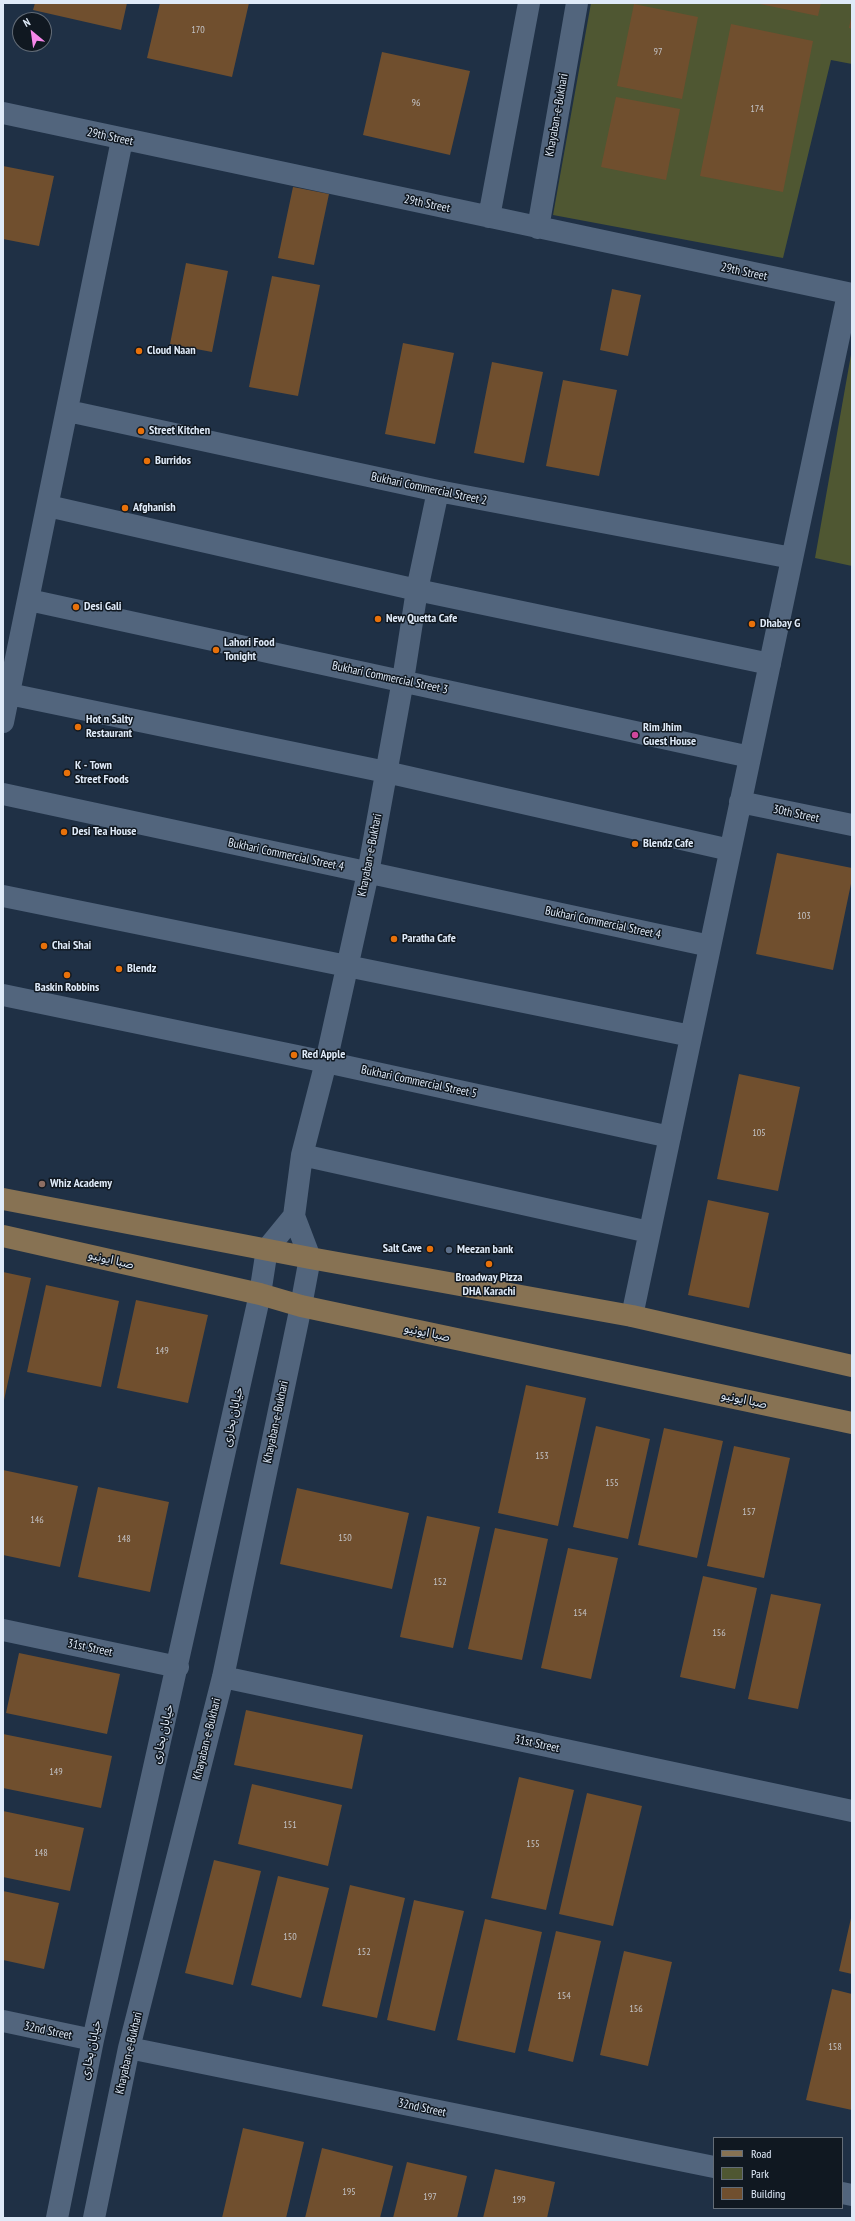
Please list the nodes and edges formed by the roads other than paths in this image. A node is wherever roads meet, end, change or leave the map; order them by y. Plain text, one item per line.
1 (529, 3) edge
2 (577, 3) edge
3 (3, 113) edge
4 (122, 140) junction
5 (489, 217) junction
6 (538, 228) junction
7 (850, 294) edge
8 (68, 411) junction
9 (438, 491) junction
10 (48, 506) junction
11 (792, 558) junction
12 (417, 590) junction
13 (29, 600) junction
14 (9, 656) edge
15 (770, 664) junction
16 (403, 680) junction
17 (9, 694) junction
18 (3, 722) edge
19 (750, 757) junction
20 (386, 772) junction
21 (3, 794) edge
22 (740, 802) junction
23 (852, 825) edge
24 (730, 850) junction
25 (368, 873) junction
26 (3, 896) edge
27 (710, 946) junction
28 (347, 966) junction
29 (3, 995) edge
30 (691, 1036) junction
31 (326, 1062) junction
32 (670, 1137) junction
33 (302, 1156) junction
34 (3, 1199) edge
35 (294, 1216) junction
36 (649, 1232) junction
37 (3, 1236) edge
38 (267, 1249) junction
39 (310, 1258) junction
40 (260, 1294) junction
41 (301, 1306) junction
42 (632, 1316) junction
43 (852, 1366) edge
44 (852, 1423) edge
45 (3, 1630) edge
46 (178, 1667) junction
47 (223, 1677) junction
48 (852, 1812) edge
49 (3, 2021) edge
50 (92, 2040) junction
51 (129, 2048) junction
52 (713, 2167) edge
53 (57, 2218) edge
54 (94, 2218) edge

1 - 5 street
2 - 6 street, Khayaban-e-Bukhari
3 - 4 street, 29th Street
4 - 5 street, 29th Street
4 - 8 street
5 - 6 street, 29th Street
6 - 7 street, 29th Street
7 - 11 street
8 - 9 street, Bukhari Commercial Street 2
8 - 10 street
9 - 11 street, Bukhari Commercial Street 2
9 - 12 street, Khayaban-e-Bukhari
10 - 12 street
10 - 13 street
11 - 15 street
12 - 15 street
12 - 16 street, Khayaban-e-Bukhari
13 - 14 street
13 - 16 street, Bukhari Commercial Street 3
14 - 17 street
15 - 19 street
16 - 19 street, Bukhari Commercial Street 3
16 - 20 street, Khayaban-e-Bukhari
17 - 18 street
17 - 20 street
19 - 22 street
20 - 24 street
20 - 25 street, Khayaban-e-Bukhari
21 - 25 street, Bukhari Commercial Street 4
22 - 23 street, 30th Street
22 - 24 street
24 - 27 street
25 - 27 street, Bukhari Commercial Street 4
25 - 28 street, Khayaban-e-Bukhari
26 - 28 street
27 - 30 street
28 - 30 street
28 - 31 street, Khayaban-e-Bukhari
29 - 31 street, Bukhari Commercial Street 5
30 - 32 street
31 - 32 street, Bukhari Commercial Street 5
31 - 33 street, Khayaban-e-Bukhari
32 - 36 street
33 - 35 street, Khayaban-e-Bukhari
33 - 36 street
34 - 38 main road
35 - 38 street
35 - 39 street
36 - 42 street
37 - 40 main road, صبا ایونیو
38 - 39 main road
38 - 40 street, خیابان بخاری
39 - 41 street, Khayaban-e-Bukhari
39 - 42 main road
40 - 41 main road, صبا ایونیو
40 - 46 street, خیابان بخاری
41 - 44 main road, صبا ایونیو
41 - 47 street, Khayaban-e-Bukhari
42 - 43 main road
45 - 46 street, 31st Street
46 - 50 street, خیابان بخاری
47 - 48 street, 31st Street
47 - 51 street, Khayaban-e-Bukhari
49 - 50 street, 32nd Street
50 - 53 street, خیابان بخاری
51 - 52 street, 32nd Street
51 - 54 street, Khayaban-e-Bukhari

